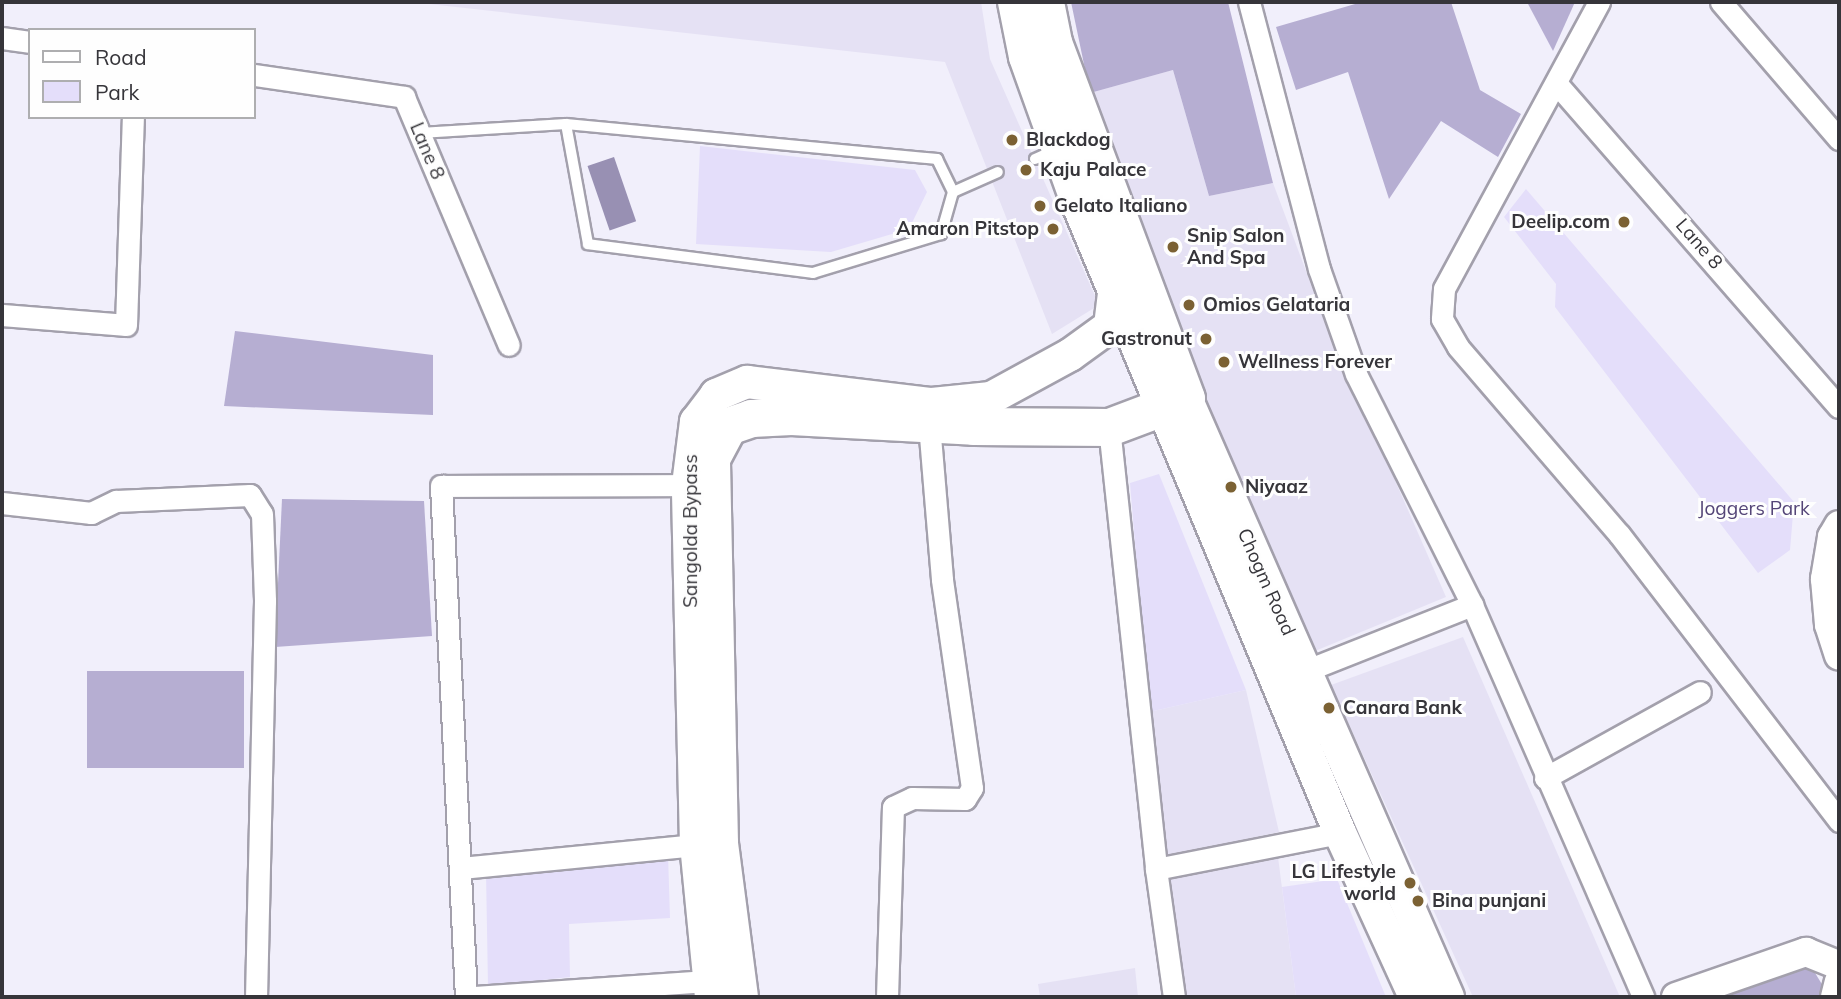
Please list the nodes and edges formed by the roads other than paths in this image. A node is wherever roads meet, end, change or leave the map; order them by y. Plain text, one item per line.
1 (1014, 2) edge
2 (1045, 2) edge
3 (1249, 2) edge
4 (1599, 2) edge
5 (1721, 2) edge
6 (2, 37) edge
7 (28, 42) edge
8 (256, 75) edge
9 (1556, 83) junction
10 (133, 119) edge
11 (566, 124) junction
12 (420, 133) junction
13 (1839, 139) edge
14 (998, 172) dead end
15 (953, 191) junction
16 (1115, 294) junction
17 (2, 315) edge
18 (509, 345) dead end
19 (1173, 403) junction
20 (1839, 407) edge
21 (929, 424) junction
22 (1109, 427) junction
23 (700, 485) junction
24 (2, 503) edge
25 (1839, 525) edge
26 (1472, 604) junction
27 (1839, 655) edge
28 (1305, 671) junction
29 (1700, 692) dead end
30 (1545, 778) junction
31 (1839, 821) edge
32 (1340, 833) junction
33 (707, 844) junction
34 (461, 867) junction
35 (1156, 869) junction
36 (1839, 965) edge
37 (1839, 981) edge
38 (725, 988) edge
39 (256, 997) edge
40 (466, 997) edge
41 (474, 997) edge
42 (887, 997) edge
43 (1174, 997) edge
44 (1415, 997) edge
45 (1448, 997) edge
46 (1643, 997) edge
47 (1676, 997) edge
48 (1835, 997) edge

1 - 16 main road, Chogm Road
2 - 19 highway, Chogm Road
3 - 26 street
4 - 9 street
5 - 13 street
6 - 7 street
8 - 12 street, Lane 8
9 - 20 street, Lane 8
9 - 31 street
10 - 17 street
11 - 12 lane
11 - 15 lane
11 - 15 lane
12 - 18 street, Lane 8
14 - 15 lane
16 - 19 main road, Chogm Road
16 - 23 main road, Sangolda Bypass
19 - 22 highway, Sangolda Bypass
19 - 28 main road, Chogm Road
19 - 32 main road, Chogm Road
21 - 22 highway, Sangolda Bypass
21 - 23 highway, Sangolda Bypass
21 - 42 street
22 - 35 street
23 - 33 highway, Sangolda Bypass
23 - 34 street
24 - 39 street
25 - 27 street
26 - 28 street
26 - 30 street
28 - 45 main road, Chogm Road
29 - 30 street
30 - 46 street
32 - 35 street
32 - 44 main road, Chogm Road
33 - 34 street
33 - 38 highway, Sangolda Bypass
34 - 40 street
35 - 43 street
36 - 47 street
37 - 48 street
38 - 41 street

